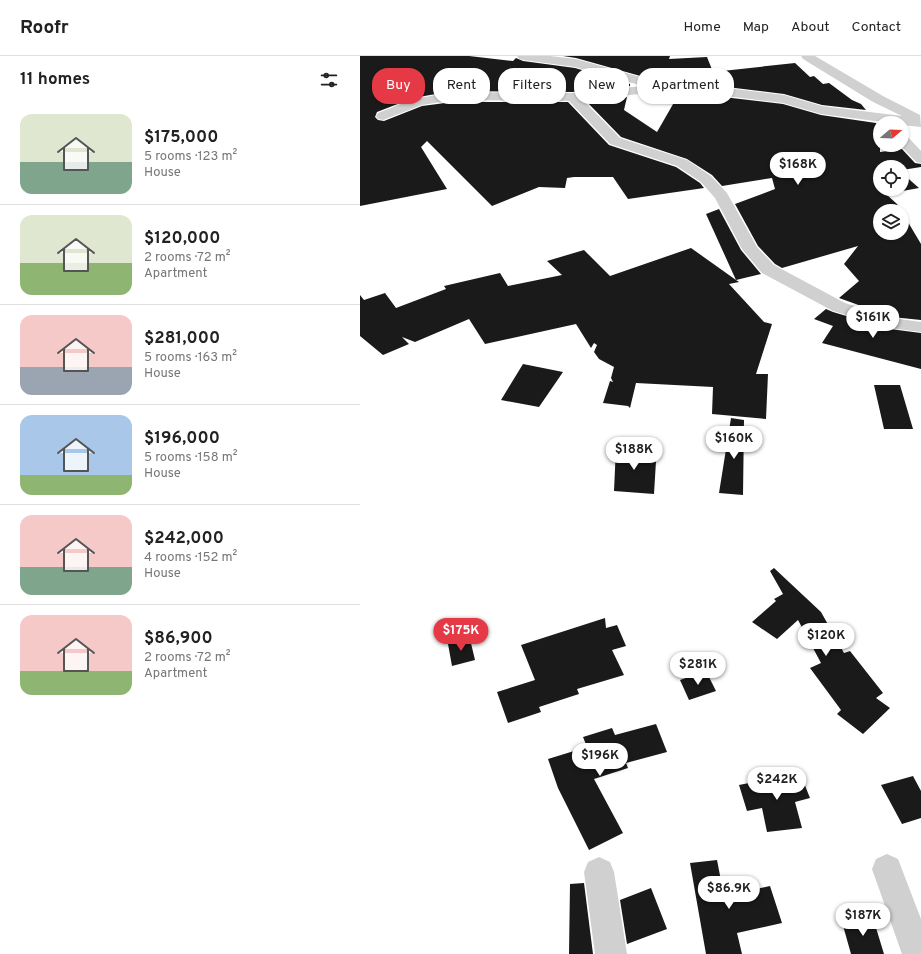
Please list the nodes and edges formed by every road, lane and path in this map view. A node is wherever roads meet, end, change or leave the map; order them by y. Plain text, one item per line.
1 (523, 56) edge
2 (808, 56) edge
3 (637, 80) edge
4 (637, 91) edge
5 (734, 93) edge
6 (573, 97) junction
7 (383, 116) dead end
8 (873, 119) edge
9 (909, 122) edge
10 (921, 122) edge
11 (909, 147) edge
12 (921, 159) edge
13 (921, 328) edge
14 (888, 869) dead end
15 (599, 872) dead end
16 (611, 954) edge
17 (918, 954) edge

1 - 3 street
2 - 10 street
4 - 6 street
5 - 8 street
6 - 7 street
6 - 13 street
9 - 10 street
11 - 12 street
14 - 17 street
15 - 16 street

